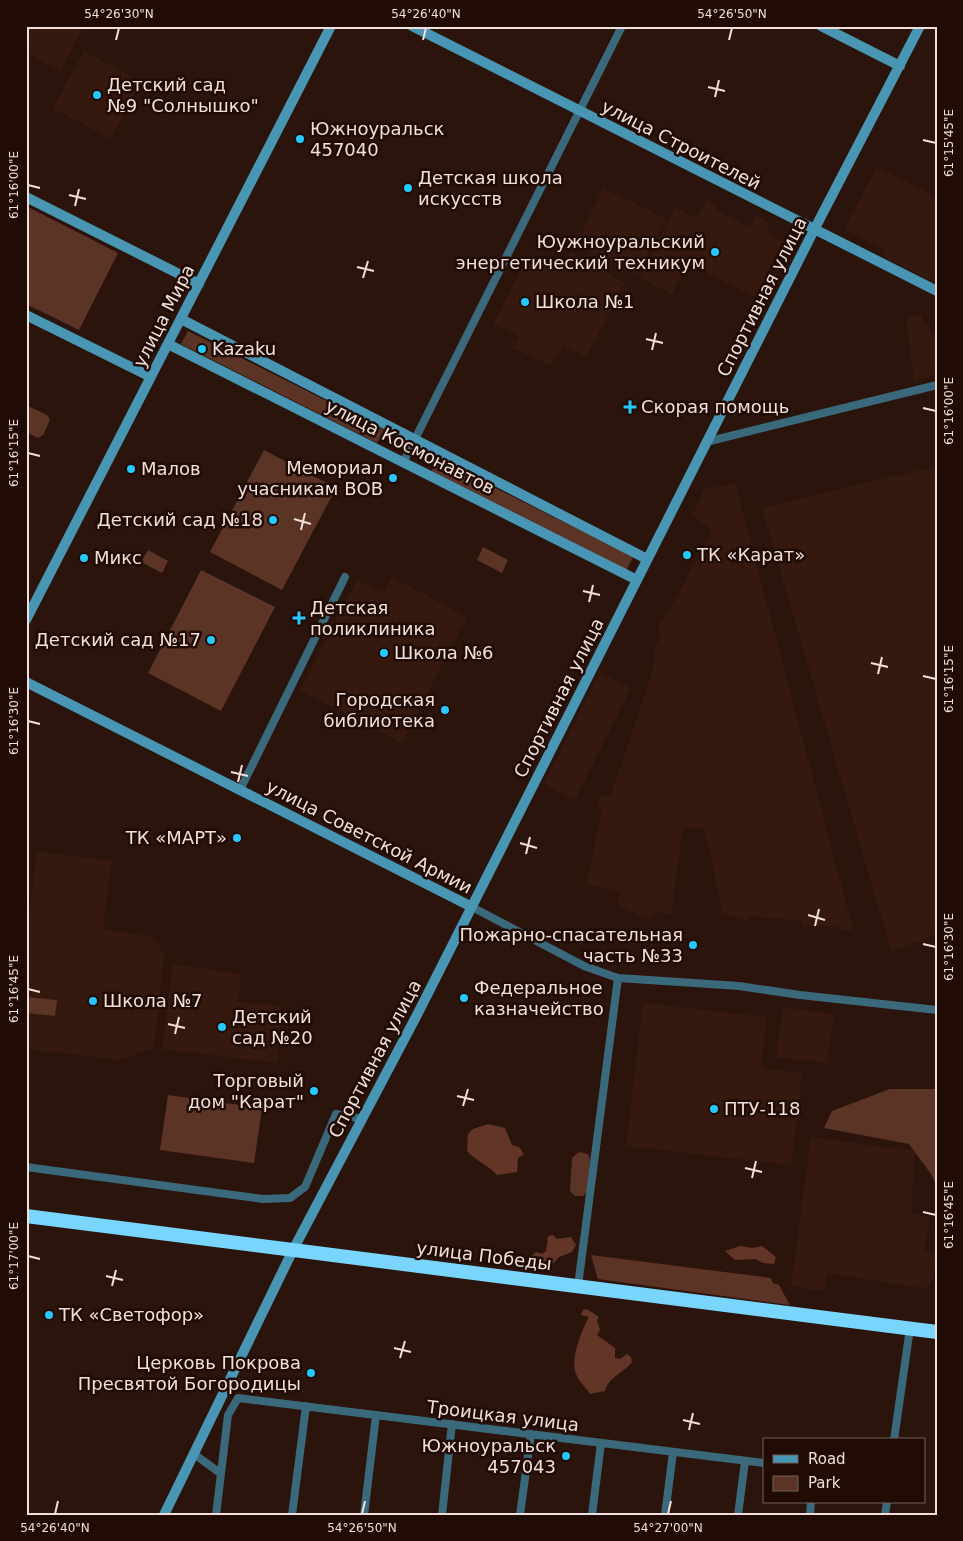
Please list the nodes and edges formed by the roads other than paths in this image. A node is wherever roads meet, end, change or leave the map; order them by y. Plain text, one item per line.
1 (331, 26) edge
2 (412, 26) edge
3 (622, 26) edge
4 (821, 26) edge
5 (920, 26) edge
6 (900, 66) junction
7 (578, 111) junction
8 (26, 197) edge
9 (814, 230) junction
10 (199, 284) junction
11 (937, 291) edge
12 (26, 315) edge
13 (181, 319) junction
14 (168, 344) junction
15 (151, 377) junction
16 (937, 385) edge
17 (415, 440) junction
18 (706, 442) junction
19 (403, 462) junction
20 (647, 559) junction
21 (345, 577) dead end
22 (637, 580) junction
23 (26, 620) edge
24 (26, 682) edge
25 (240, 790) junction
26 (472, 907) junction
27 (618, 978) junction
28 (937, 1010) edge
29 (362, 1119) junction
30 (26, 1167) edge
31 (26, 1216) edge
32 (293, 1250) junction
33 (578, 1286) junction
34 (910, 1328) junction
35 (937, 1332) edge
36 (306, 1406) junction
37 (214, 1409) junction
38 (228, 1415) junction
39 (376, 1415) junction
40 (452, 1424) junction
41 (531, 1434) junction
42 (894, 1438) edge
43 (601, 1443) junction
44 (673, 1452) junction
45 (194, 1454) junction
46 (744, 1461) junction
47 (763, 1463) edge
48 (220, 1473) junction
49 (164, 1515) edge
50 (216, 1515) edge
51 (292, 1515) edge
52 (364, 1515) edge
53 (442, 1515) edge
54 (520, 1515) edge
55 (592, 1515) edge
56 (665, 1515) edge
57 (738, 1515) edge

1 - 10 street, улица Мира
2 - 7 street, улица Строителей
3 - 7 street
4 - 6 street
5 - 6 street, Спортивная улица
6 - 9 street, Спортивная улица
7 - 9 street, улица Строителей
7 - 17 street
8 - 10 street
9 - 11 street, улица Строителей
9 - 18 street, Спортивная улица
10 - 13 street, улица Мира
12 - 15 street
13 - 14 street, улица Мира
13 - 17 street, улица Космонавтов
14 - 15 street, улица Мира
14 - 19 street, улица Космонавтов
15 - 23 street, улица Мира
16 - 18 street
17 - 19 street
17 - 20 street, улица Космонавтов
18 - 20 street, Спортивная улица
19 - 22 street, улица Космонавтов
20 - 22 street, Спортивная улица
21 - 25 street
22 - 26 street, Спортивная улица
24 - 25 street, улица Советской Армии
25 - 26 street, улица Советской Армии
26 - 27 street, улица Советской Армии
26 - 29 street, Спортивная улица
27 - 28 street, улица Советской Армии
27 - 33 street
29 - 30 street
29 - 32 street, Спортивная улица
31 - 32 highway, улица Победы
32 - 33 highway, улица Победы
32 - 37 street, Спортивная улица
33 - 34 highway, улица Победы
34 - 35 highway, улица Победы
34 - 42 street
36 - 38 street, Троицкая улица
36 - 39 street, Троицкая улица
36 - 51 street
37 - 38 street
37 - 45 street, Спортивная улица
38 - 48 street
39 - 40 street, Троицкая улица
39 - 52 street
40 - 41 street, Троицкая улица
40 - 53 street
41 - 43 street, Троицкая улица
41 - 54 street
43 - 44 street, Троицкая улица
43 - 55 street
44 - 46 street, Троицкая улица
44 - 56 street
45 - 48 street
45 - 49 street, Спортивная улица
46 - 47 street, Троицкая улица
46 - 57 street
48 - 50 street

